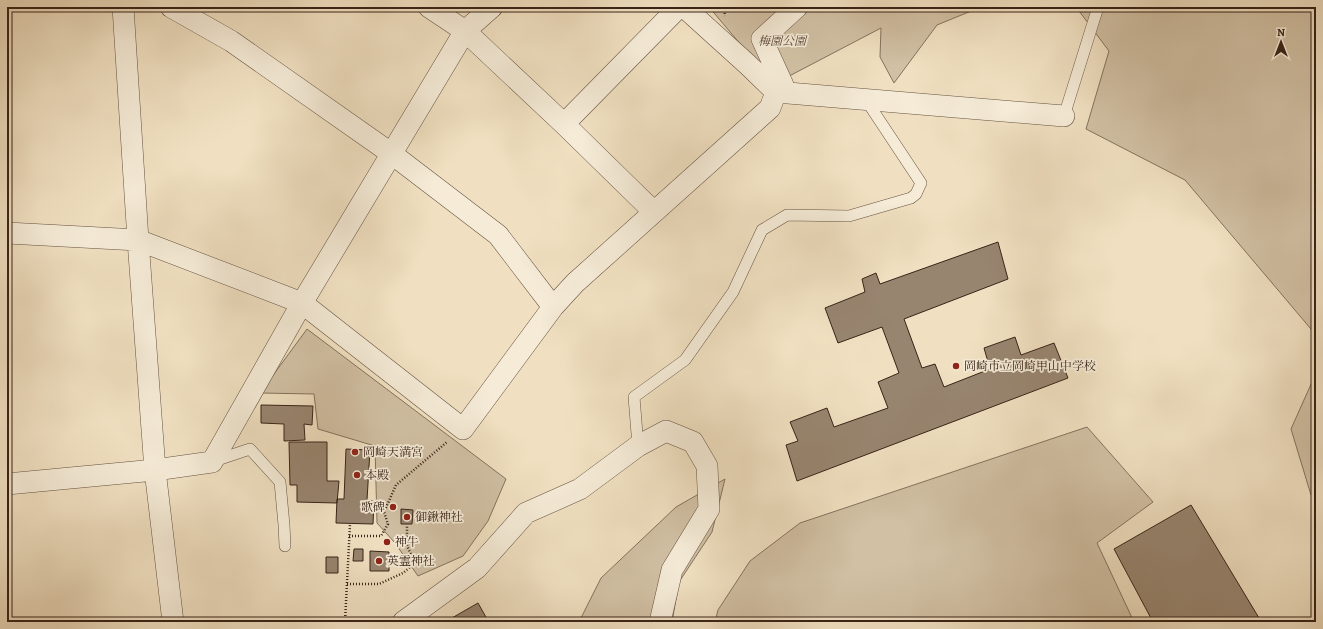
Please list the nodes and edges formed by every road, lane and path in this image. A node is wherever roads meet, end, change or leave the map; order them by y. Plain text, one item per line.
1 (123, 7) edge
2 (171, 7) edge
3 (429, 7) edge
4 (492, 7) edge
5 (679, 7) edge
6 (684, 7) edge
7 (797, 7) edge
8 (1098, 7) edge
9 (465, 31) junction
10 (776, 92) junction
11 (866, 100) junction
12 (1064, 116) joint
13 (564, 124) junction
14 (392, 154) junction
15 (654, 212) junction
16 (7, 233) edge
17 (138, 240) junction
18 (302, 303) junction
19 (553, 307) junction
20 (463, 429) junction
21 (638, 446) junction
22 (212, 462) junction
23 (155, 470) junction
24 (7, 484) edge
25 (350, 524) dead end
26 (407, 524) dead end
27 (349, 536) junction
28 (285, 546) dead end
29 (347, 584) junction
30 (173, 622) edge
31 (346, 622) edge
32 (403, 622) edge
33 (660, 622) edge

1 - 17 street
2 - 14 street
3 - 9 street
4 - 9 street
5 - 13 street
6 - 10 street
7 - 10 street
8 - 12 lane
9 - 13 street
9 - 14 street
10 - 11 street
10 - 15 street
11 - 12 street
11 - 21 lane
13 - 15 street
14 - 18 street
14 - 19 street
15 - 19 street
16 - 17 street
17 - 18 street
17 - 23 street
18 - 20 street
18 - 22 street
19 - 20 street
20 - 27 path
21 - 32 street
21 - 33 street
22 - 23 street
22 - 28 lane
23 - 24 street
23 - 30 street
25 - 27 path
26 - 29 path
27 - 29 path
29 - 31 path

